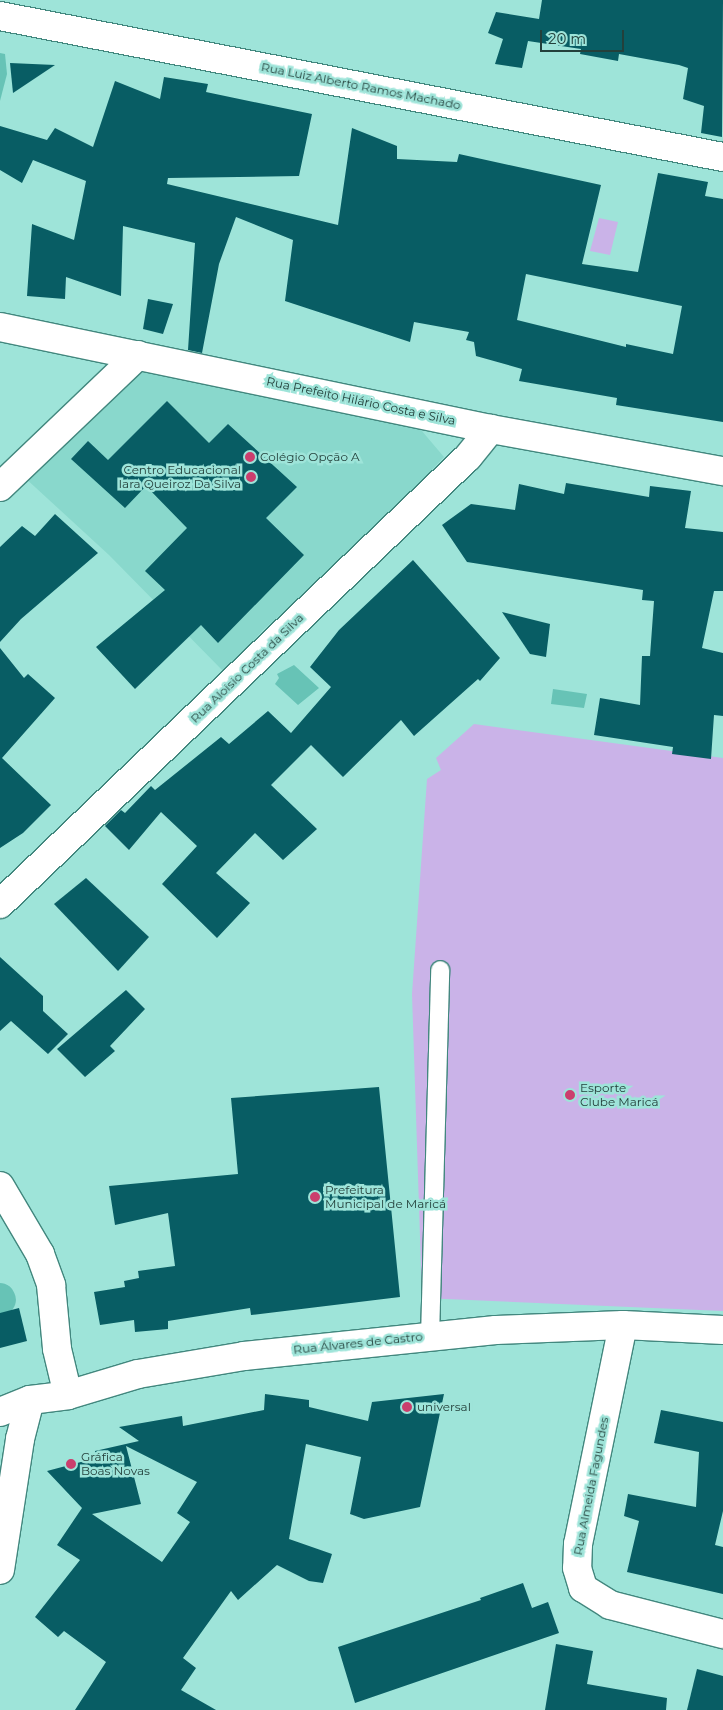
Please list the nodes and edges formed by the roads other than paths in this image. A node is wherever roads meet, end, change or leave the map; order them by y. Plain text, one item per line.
1 (0, 16) edge
2 (723, 157) edge
3 (0, 327) edge
4 (138, 355) junction
5 (490, 429) junction
6 (723, 472) edge
7 (0, 487) edge
8 (0, 904) edge
9 (440, 970) dead end
10 (0, 1186) edge
11 (623, 1325) junction
12 (723, 1330) edge
13 (430, 1336) junction
14 (68, 1395) junction
15 (30, 1400) junction
16 (0, 1412) edge
17 (0, 1570) edge
18 (723, 1634) edge

1 - 2 street, Rua Luiz Alberto Ramos Machado
3 - 4 street, Rua Prefeito Hilário Costa e Silva
4 - 5 street, Rua Prefeito Hilário Costa e Silva
4 - 7 street
5 - 6 street, Rua Prefeito Hilário Costa e Silva
5 - 8 street, Rua Aloisio Costa da Silva
9 - 13 lane
10 - 14 street
11 - 12 street, Rua Álvares de Castro
11 - 13 street, Rua Álvares de Castro
11 - 18 street, Rua Almeida Fagundes
13 - 14 street, Rua Álvares de Castro
14 - 15 street, Rua Álvares de Castro
15 - 16 street, Rua Álvares de Castro
15 - 17 street

